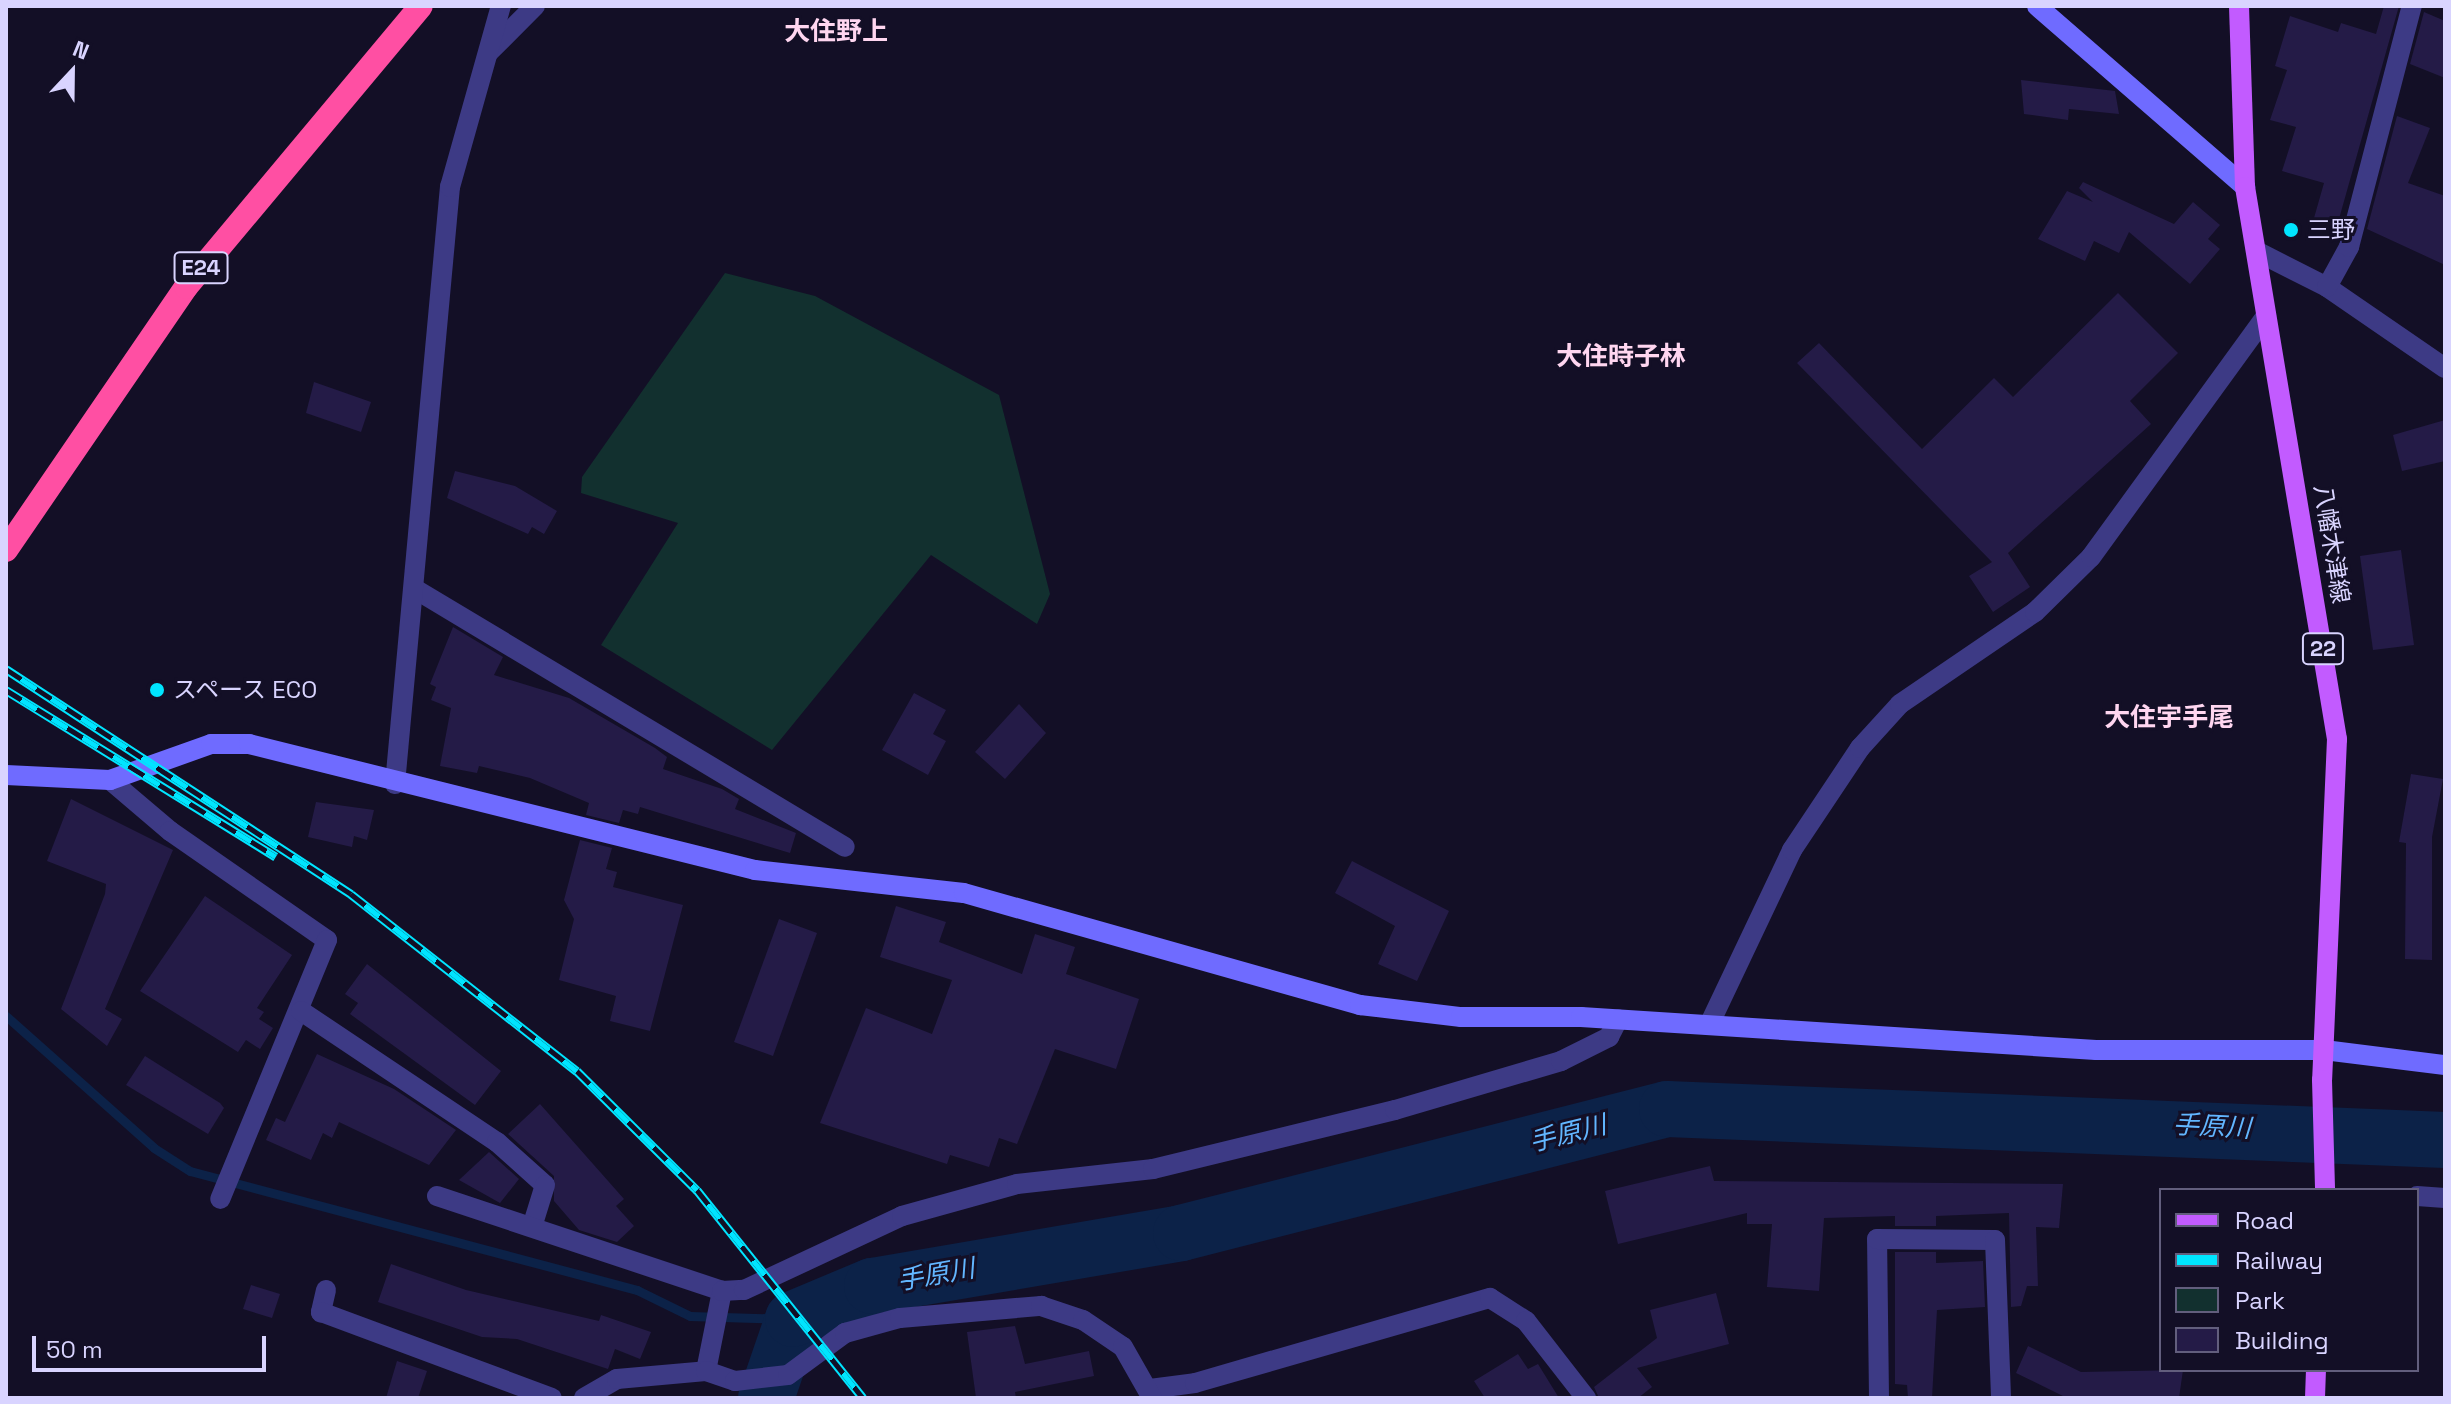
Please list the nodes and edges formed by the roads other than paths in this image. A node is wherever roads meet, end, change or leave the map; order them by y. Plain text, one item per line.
1 (421, 6) edge
2 (501, 6) edge
3 (535, 6) edge
4 (2037, 6) edge
5 (2239, 6) edge
6 (2412, 6) edge
7 (486, 55) junction
8 (2245, 187) junction
9 (2260, 253) junction
10 (2327, 287) junction
11 (2266, 316) junction
12 (2445, 368) edge
13 (6, 550) edge
14 (415, 589) junction
15 (6, 775) edge
16 (110, 780) junction
17 (395, 784) junction
18 (845, 847) dead end
19 (301, 1011) junction
20 (1618, 1019) junction
21 (1709, 1025) junction
22 (2324, 1050) junction
23 (2445, 1065) edge
24 (2325, 1184) edge
25 (437, 1196) dead end
26 (2419, 1196) edge
27 (2445, 1198) edge
28 (220, 1199) dead end
29 (532, 1227) junction
30 (326, 1290) dead end
31 (722, 1297) junction
32 (706, 1371) junction
33 (2316, 1372) edge
34 (1151, 1394) edge
35 (552, 1398) edge
36 (584, 1398) edge
37 (1586, 1398) edge
38 (1879, 1398) edge
39 (2001, 1398) edge
40 (2315, 1398) edge

1 - 13 highway, E24
2 - 7 street
3 - 7 street
4 - 8 street
5 - 8 main road, 八幡木津線 / 22
6 - 10 street
7 - 14 street
8 - 9 main road, 八幡木津線 / 22
9 - 10 street
9 - 11 main road, 八幡木津線 / 22
10 - 12 street
11 - 21 street
11 - 22 main road, 八幡木津線 / 22
14 - 17 street
14 - 18 street
15 - 16 street
16 - 17 street
16 - 19 street
17 - 20 street
19 - 28 street
19 - 29 street
20 - 21 street
20 - 31 street
21 - 22 street
22 - 23 street
22 - 24 main road, 八幡木津線 / 22
25 - 29 street
26 - 27 street
29 - 31 street
30 - 35 street
31 - 32 street
32 - 34 street
32 - 36 street
33 - 40 main road
34 - 37 street
38 - 39 street

